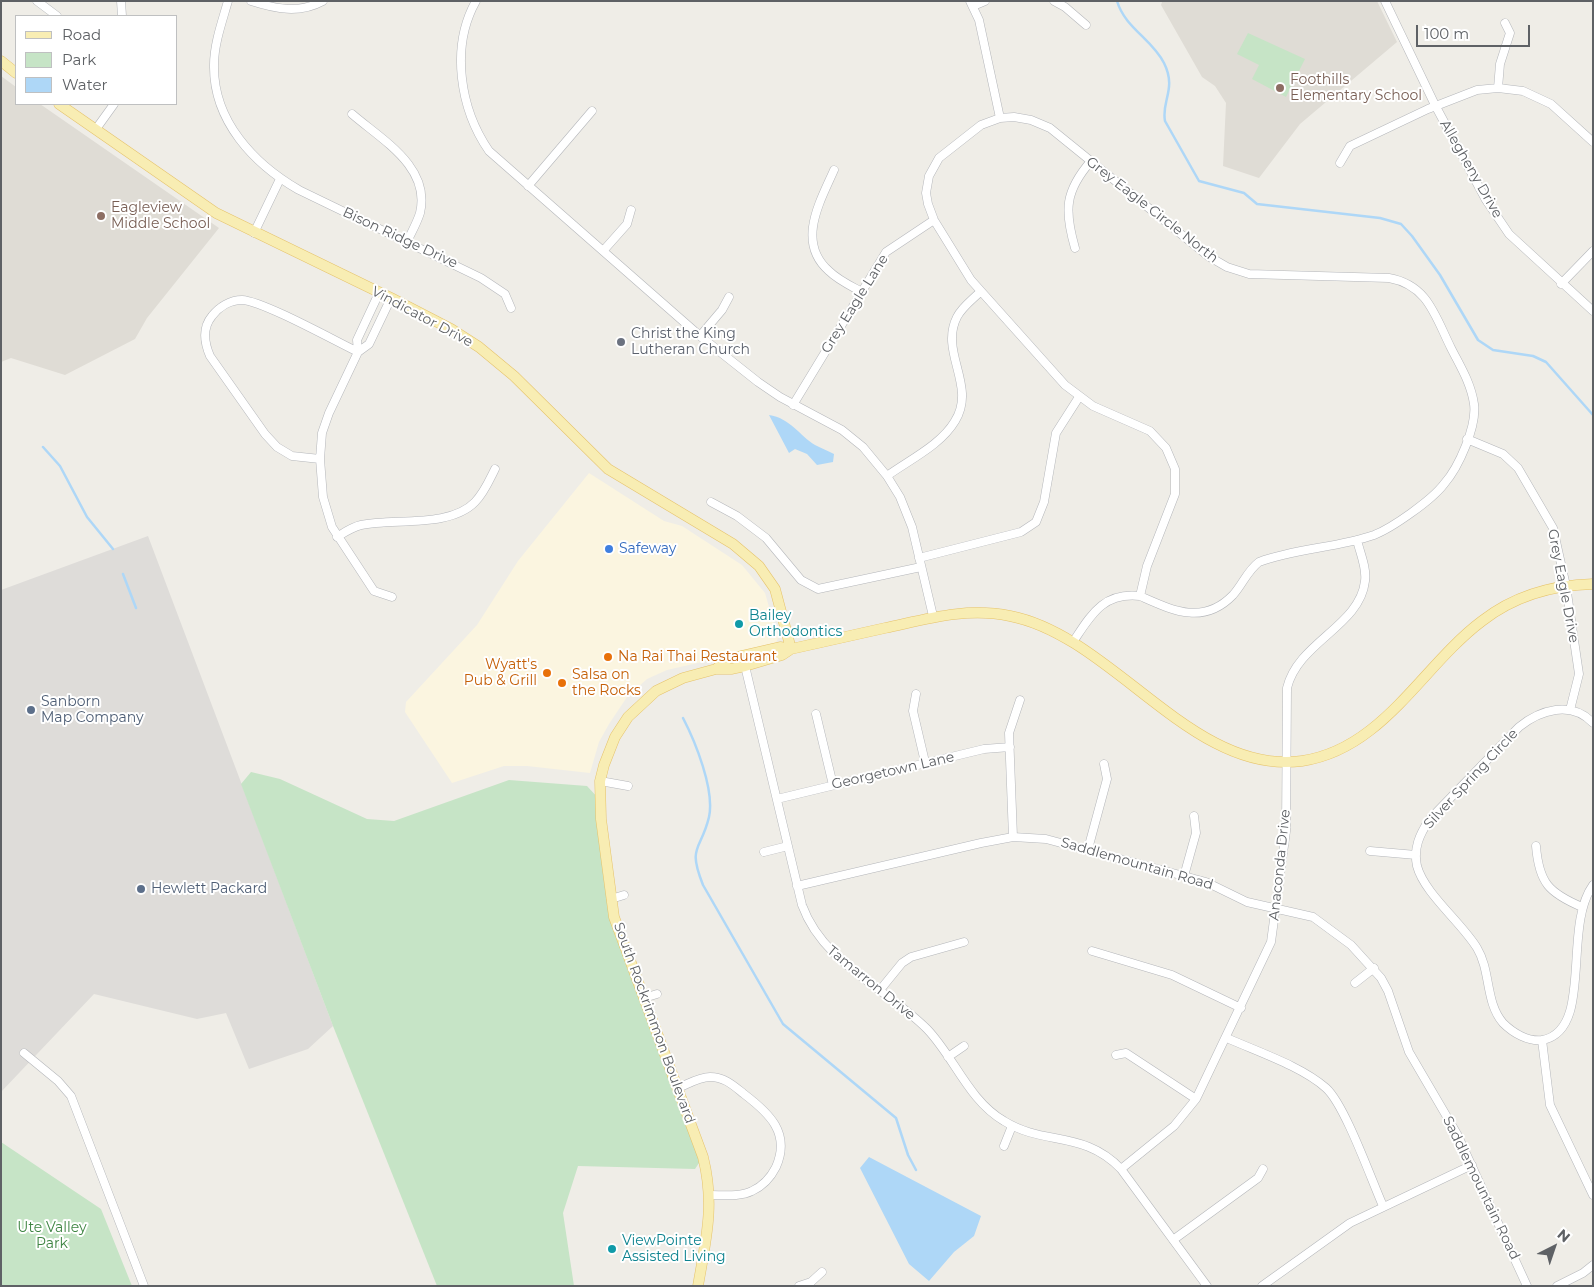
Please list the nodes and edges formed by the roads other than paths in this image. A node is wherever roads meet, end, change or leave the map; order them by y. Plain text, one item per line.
1 (37, 1) edge
2 (121, 1) edge
3 (228, 1) edge
4 (251, 1) edge
5 (323, 1) edge
6 (476, 1) edge
7 (985, 1) edge
8 (1054, 1) edge
9 (1385, 1) edge
10 (971, 4) edge
11 (56, 15) edge
12 (122, 15) edge
13 (1505, 23) dead end
14 (1086, 25) dead end
15 (1, 62) edge
16 (15, 72) edge
17 (1498, 88) junction
18 (60, 105) edge
19 (113, 105) edge
20 (1435, 106) junction
21 (592, 111) dead end
22 (352, 114) dead end
23 (1000, 118) junction
24 (96, 129) junction
25 (1593, 142) edge
26 (1091, 161) junction
27 (1340, 163) dead end
28 (834, 170) dead end
29 (280, 179) junction
30 (528, 186) junction
31 (631, 210) dead end
32 (934, 220) junction
33 (254, 233) junction
34 (407, 242) junction
35 (1074, 248) dead end
36 (603, 251) junction
37 (1593, 251) edge
38 (1561, 284) junction
39 (862, 292) junction
40 (980, 292) junction
41 (379, 293) junction
42 (729, 297) dead end
43 (391, 298) junction
44 (511, 308) dead end
45 (1593, 312) edge
46 (700, 336) junction
47 (358, 352) junction
48 (1078, 397) junction
49 (793, 405) junction
50 (1468, 439) junction
51 (320, 459) junction
52 (495, 469) dead end
53 (887, 476) junction
54 (711, 502) dead end
55 (337, 537) junction
56 (1357, 540) junction
57 (919, 558) junction
58 (921, 567) junction
59 (1593, 584) edge
60 (1566, 586) junction
61 (1140, 596) junction
62 (392, 597) dead end
63 (933, 616) junction
64 (1073, 642) junction
65 (791, 649) junction
66 (745, 666) junction
67 (716, 669) junction
68 (916, 694) dead end
69 (1020, 700) dead end
70 (1570, 710) junction
71 (816, 714) dead end
72 (1593, 723) edge
73 (1010, 747) junction
74 (925, 762) junction
75 (1286, 762) junction
76 (1104, 764) dead end
77 (600, 782) junction
78 (833, 785) junction
79 (628, 786) dead end
80 (776, 799) junction
81 (1194, 816) dead end
82 (1014, 837) junction
83 (788, 846) junction
84 (1536, 846) dead end
85 (1088, 849) junction
86 (1370, 850) dead end
87 (764, 852) dead end
88 (1416, 855) junction
89 (1184, 876) junction
90 (1593, 885) edge
91 (798, 886) junction
92 (624, 895) dead end
93 (611, 899) junction
94 (1275, 907) junction
95 (1582, 907) junction
96 (964, 942) dead end
97 (1092, 951) dead end
98 (1374, 968) junction
99 (1355, 983) dead end
100 (880, 990) junction
101 (1583, 991) dead end
102 (657, 994) dead end
103 (644, 998) junction
104 (1241, 1008) junction
105 (1576, 1018) dead end
106 (1227, 1038) junction
107 (1542, 1040) junction
108 (964, 1046) dead end
109 (24, 1053) dead end
110 (1116, 1056) dead end
111 (948, 1057) junction
112 (678, 1088) junction
113 (1196, 1099) junction
114 (1012, 1126) junction
115 (1004, 1146) dead end
116 (1472, 1165) junction
117 (1121, 1169) junction
118 (1263, 1169) dead end
119 (710, 1195) junction
120 (1593, 1195) edge
121 (1383, 1206) junction
122 (1173, 1240) junction
123 (1593, 1265) edge
124 (822, 1272) dead end
125 (144, 1286) edge
126 (698, 1286) edge
127 (799, 1286) edge
128 (1207, 1286) edge
129 (1262, 1286) edge
130 (1527, 1286) edge
131 (1556, 1286) edge

1 - 11 street
2 - 12 street
3 - 29 street, Bison Ridge Drive
4 - 5 street
6 - 30 street
7 - 10 street
8 - 14 street
9 - 20 street, Allegheny Drive
10 - 23 street
13 - 17 street
15 - 16 main road
17 - 20 street
17 - 25 street
18 - 24 main road, Vindicator Drive
19 - 24 street
20 - 27 street
20 - 38 street, Allegheny Drive
21 - 30 street
22 - 34 street
23 - 26 street, Grey Eagle Circle North
23 - 32 street
24 - 33 main road, Vindicator Drive
26 - 35 street
26 - 50 street, Grey Eagle Circle North
28 - 39 street
29 - 33 street
29 - 34 street, Bison Ridge Drive
30 - 36 street
31 - 36 street
32 - 39 street, Grey Eagle Lane
32 - 40 street
33 - 41 main road, Vindicator Drive
34 - 44 street, Bison Ridge Drive
36 - 46 street
37 - 38 street
38 - 45 street, Allegheny Drive
39 - 49 street, Grey Eagle Lane
40 - 48 street
40 - 53 street
41 - 43 main road, Vindicator Drive
41 - 47 street
42 - 46 street
43 - 47 street
43 - 65 main road, Vindicator Drive
46 - 49 street
47 - 51 street
47 - 51 street
48 - 57 street
48 - 61 street
49 - 53 street
50 - 56 street, Grey Eagle Circle North
50 - 60 street, Grey Eagle Drive
51 - 55 street
52 - 55 street
53 - 57 street
54 - 58 street
55 - 62 street
56 - 61 street, Grey Eagle Circle North
56 - 75 street, Anaconda Drive
57 - 58 street
58 - 63 street
59 - 60 main road, South Rockrimmon Boulevard
60 - 70 street, Grey Eagle Drive
60 - 75 main road, South Rockrimmon Boulevard
61 - 64 street
63 - 64 main road, South Rockrimmon Boulevard
63 - 65 main road, South Rockrimmon Boulevard
64 - 75 main road, South Rockrimmon Boulevard
65 - 66 main road, South Rockrimmon Boulevard
65 - 67 main road, South Rockrimmon Boulevard
66 - 67 main road, South Rockrimmon Boulevard
66 - 80 street, Tamarron Drive
67 - 77 main road, South Rockrimmon Boulevard
68 - 74 street
69 - 73 street
70 - 72 street
70 - 88 street, Silver Spring Circle
71 - 78 street
73 - 74 street, Georgetown Lane
73 - 82 street
74 - 78 street, Georgetown Lane
75 - 94 street, Anaconda Drive
76 - 85 street
77 - 79 street
77 - 93 main road, South Rockrimmon Boulevard
78 - 80 street, Georgetown Lane
80 - 83 street, Tamarron Drive
81 - 89 street
82 - 85 street, Saddlemountain Road
82 - 91 street, Saddlemountain Road
83 - 87 street
83 - 91 street, Tamarron Drive
84 - 95 street
85 - 89 street, Saddlemountain Road
86 - 88 street
88 - 107 street
89 - 94 street, Saddlemountain Road
90 - 95 street
91 - 100 street, Tamarron Drive
92 - 93 street
93 - 103 main road, South Rockrimmon Boulevard
94 - 98 street, Saddlemountain Road
94 - 104 street, Anaconda Drive
95 - 101 street
96 - 100 street
97 - 104 street
98 - 99 street
98 - 116 street, Saddlemountain Road
100 - 111 street, Tamarron Drive
102 - 103 street
103 - 112 main road, South Rockrimmon Boulevard
104 - 106 street, Anaconda Drive
105 - 107 street
106 - 113 street, Anaconda Drive
106 - 121 street
107 - 120 street
108 - 111 street
109 - 125 street
110 - 113 street
111 - 114 street, Tamarron Drive
112 - 119 main road, South Rockrimmon Boulevard
112 - 119 street
113 - 117 street, Anaconda Drive
114 - 115 street
114 - 117 street, Tamarron Drive
116 - 121 street
116 - 130 street, Saddlemountain Road
117 - 122 street, Tamarron Drive
118 - 122 street
119 - 126 main road, South Rockrimmon Boulevard
121 - 129 street
122 - 128 street, Tamarron Drive
123 - 131 street
124 - 127 street

